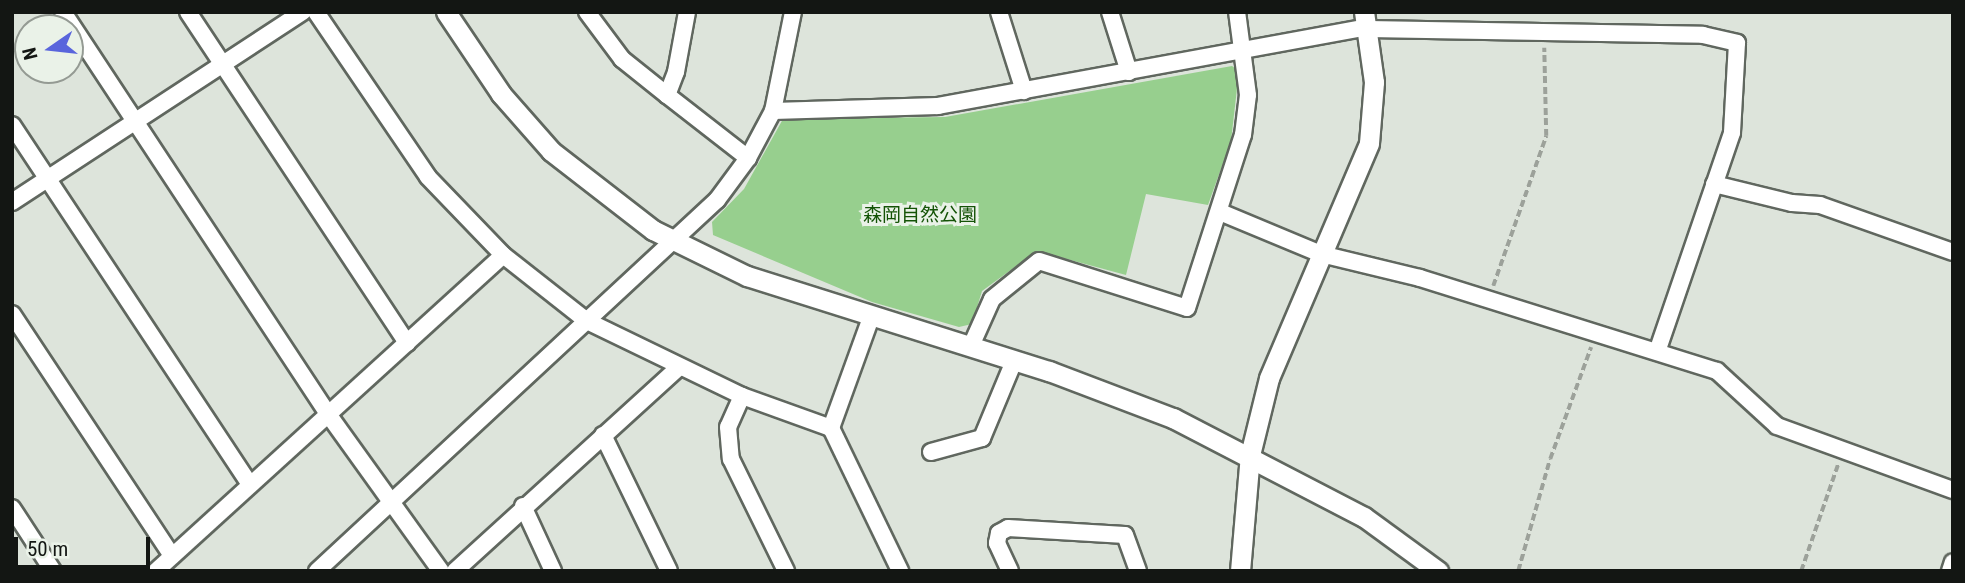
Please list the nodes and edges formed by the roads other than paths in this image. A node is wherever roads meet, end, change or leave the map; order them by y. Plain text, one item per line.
1 (63, 12) edge
2 (188, 12) edge
3 (302, 12) edge
4 (316, 12) edge
5 (446, 12) edge
6 (587, 12) edge
7 (687, 12) edge
8 (793, 12) edge
9 (999, 12) edge
10 (1110, 12) edge
11 (1237, 12) edge
12 (1366, 23) edge
13 (1245, 52) junction
14 (222, 65) junction
15 (1129, 72) junction
16 (1024, 90) junction
17 (667, 95) junction
18 (773, 111) junction
19 (134, 123) junction
20 (12, 125) edge
21 (748, 158) junction
22 (47, 179) junction
23 (1714, 184) junction
24 (12, 202) edge
25 (1220, 212) junction
26 (675, 242) junction
27 (1953, 252) edge
28 (1321, 254) junction
29 (503, 255) junction
30 (12, 314) edge
31 (872, 314) junction
32 (587, 320) junction
33 (407, 343) junction
34 (971, 346) junction
35 (1658, 349) junction
36 (1014, 360) junction
37 (678, 368) junction
38 (742, 396) junction
39 (328, 414) junction
40 (831, 428) junction
41 (603, 435) junction
42 (931, 452) dead end
43 (1250, 455) junction
44 (250, 484) junction
45 (1953, 490) edge
46 (391, 502) junction
47 (523, 506) junction
48 (12, 508) edge
49 (172, 556) junction
50 (1953, 562) edge
51 (53, 571) edge
52 (156, 571) edge
53 (317, 571) edge
54 (441, 571) edge
55 (455, 571) edge
56 (553, 571) edge
57 (669, 571) edge
58 (786, 571) edge
59 (900, 571) edge
60 (1010, 571) edge
61 (1138, 571) edge
62 (1240, 571) edge
63 (1438, 571) edge
64 (1950, 571) edge

1 - 19 street
2 - 14 street
3 - 14 street
4 - 29 street
5 - 26 street
6 - 17 street
7 - 17 street
8 - 18 street
9 - 16 street
10 - 15 street
11 - 13 street
12 - 13 street
12 - 23 street
12 - 28 street
13 - 15 street
13 - 25 street
14 - 19 street
14 - 33 street
15 - 16 street
16 - 18 street
17 - 21 street
18 - 21 street
19 - 22 street
19 - 39 street
20 - 22 street
21 - 26 street
22 - 24 street
22 - 44 street
23 - 27 street
23 - 35 street
25 - 28 street
25 - 34 street
26 - 31 street
26 - 32 street
28 - 35 street
28 - 43 street
29 - 32 street
29 - 33 street
30 - 49 street
31 - 34 street
31 - 40 street
32 - 37 street
32 - 46 street
33 - 39 street
34 - 36 street
35 - 45 street
36 - 42 street
36 - 43 street
37 - 38 street
37 - 41 street
38 - 40 street
38 - 58 street
39 - 44 street
39 - 46 street
40 - 59 street
41 - 47 street
41 - 57 street
43 - 62 street
43 - 63 street
44 - 49 street
46 - 53 street
46 - 54 street
47 - 55 street
47 - 56 street
48 - 51 street
49 - 52 street
50 - 64 street
60 - 61 street

